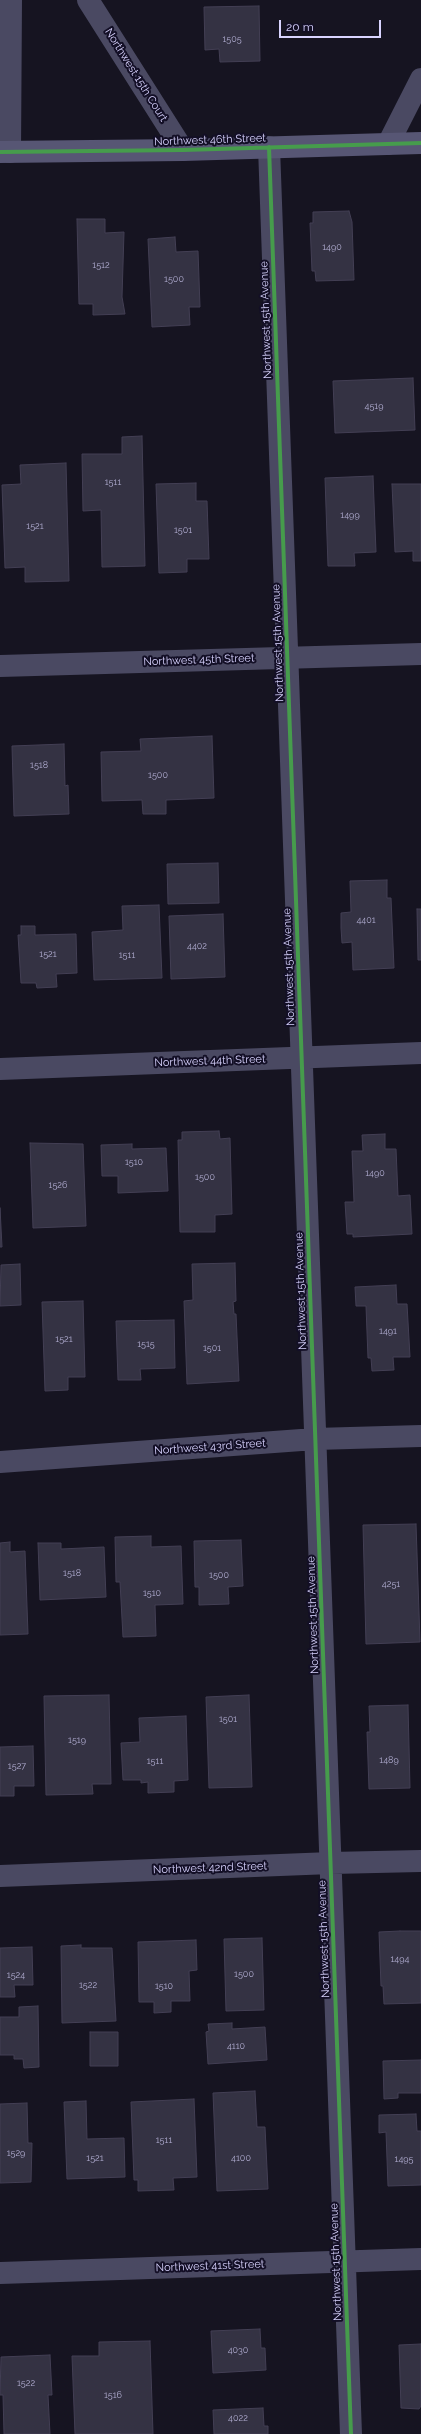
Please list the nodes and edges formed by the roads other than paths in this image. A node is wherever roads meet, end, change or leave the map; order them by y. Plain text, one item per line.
1 (12, 0) edge
2 (88, 0) edge
3 (421, 79) edge
4 (421, 143) edge
5 (388, 144) junction
6 (269, 147) junction
7 (183, 150) junction
8 (5, 152) edge
9 (421, 654) edge
10 (287, 658) junction
11 (0, 666) edge
12 (421, 1053) edge
13 (302, 1057) junction
14 (0, 1069) edge
15 (421, 1436) edge
16 (315, 1439) junction
17 (0, 1462) edge
18 (421, 1861) edge
19 (331, 1863) junction
20 (0, 1876) edge
21 (421, 2259) edge
22 (345, 2261) junction
23 (0, 2273) edge
24 (351, 2434) edge

1 - 8 street
2 - 7 street, Northwest 15th Court
3 - 5 street
4 - 5 street, Northwest 46th Street
5 - 6 street, Northwest 46th Street
6 - 7 street, Northwest 46th Street
6 - 10 street, Northwest 15th Avenue
7 - 8 street, Northwest 46th Street
9 - 10 street, Northwest 45th Street
10 - 11 street, Northwest 45th Street
10 - 13 street, Northwest 15th Avenue
12 - 13 street, Northwest 44th Street
13 - 14 street, Northwest 44th Street
13 - 16 street, Northwest 15th Avenue
15 - 16 street, Northwest 43rd Street
16 - 17 street, Northwest 43rd Street
16 - 19 street, Northwest 15th Avenue
18 - 19 street, Northwest 42nd Street
19 - 20 street, Northwest 42nd Street
19 - 22 street, Northwest 15th Avenue
21 - 22 street, Northwest 41st Street
22 - 23 street, Northwest 41st Street
22 - 24 street, Northwest 15th Avenue

